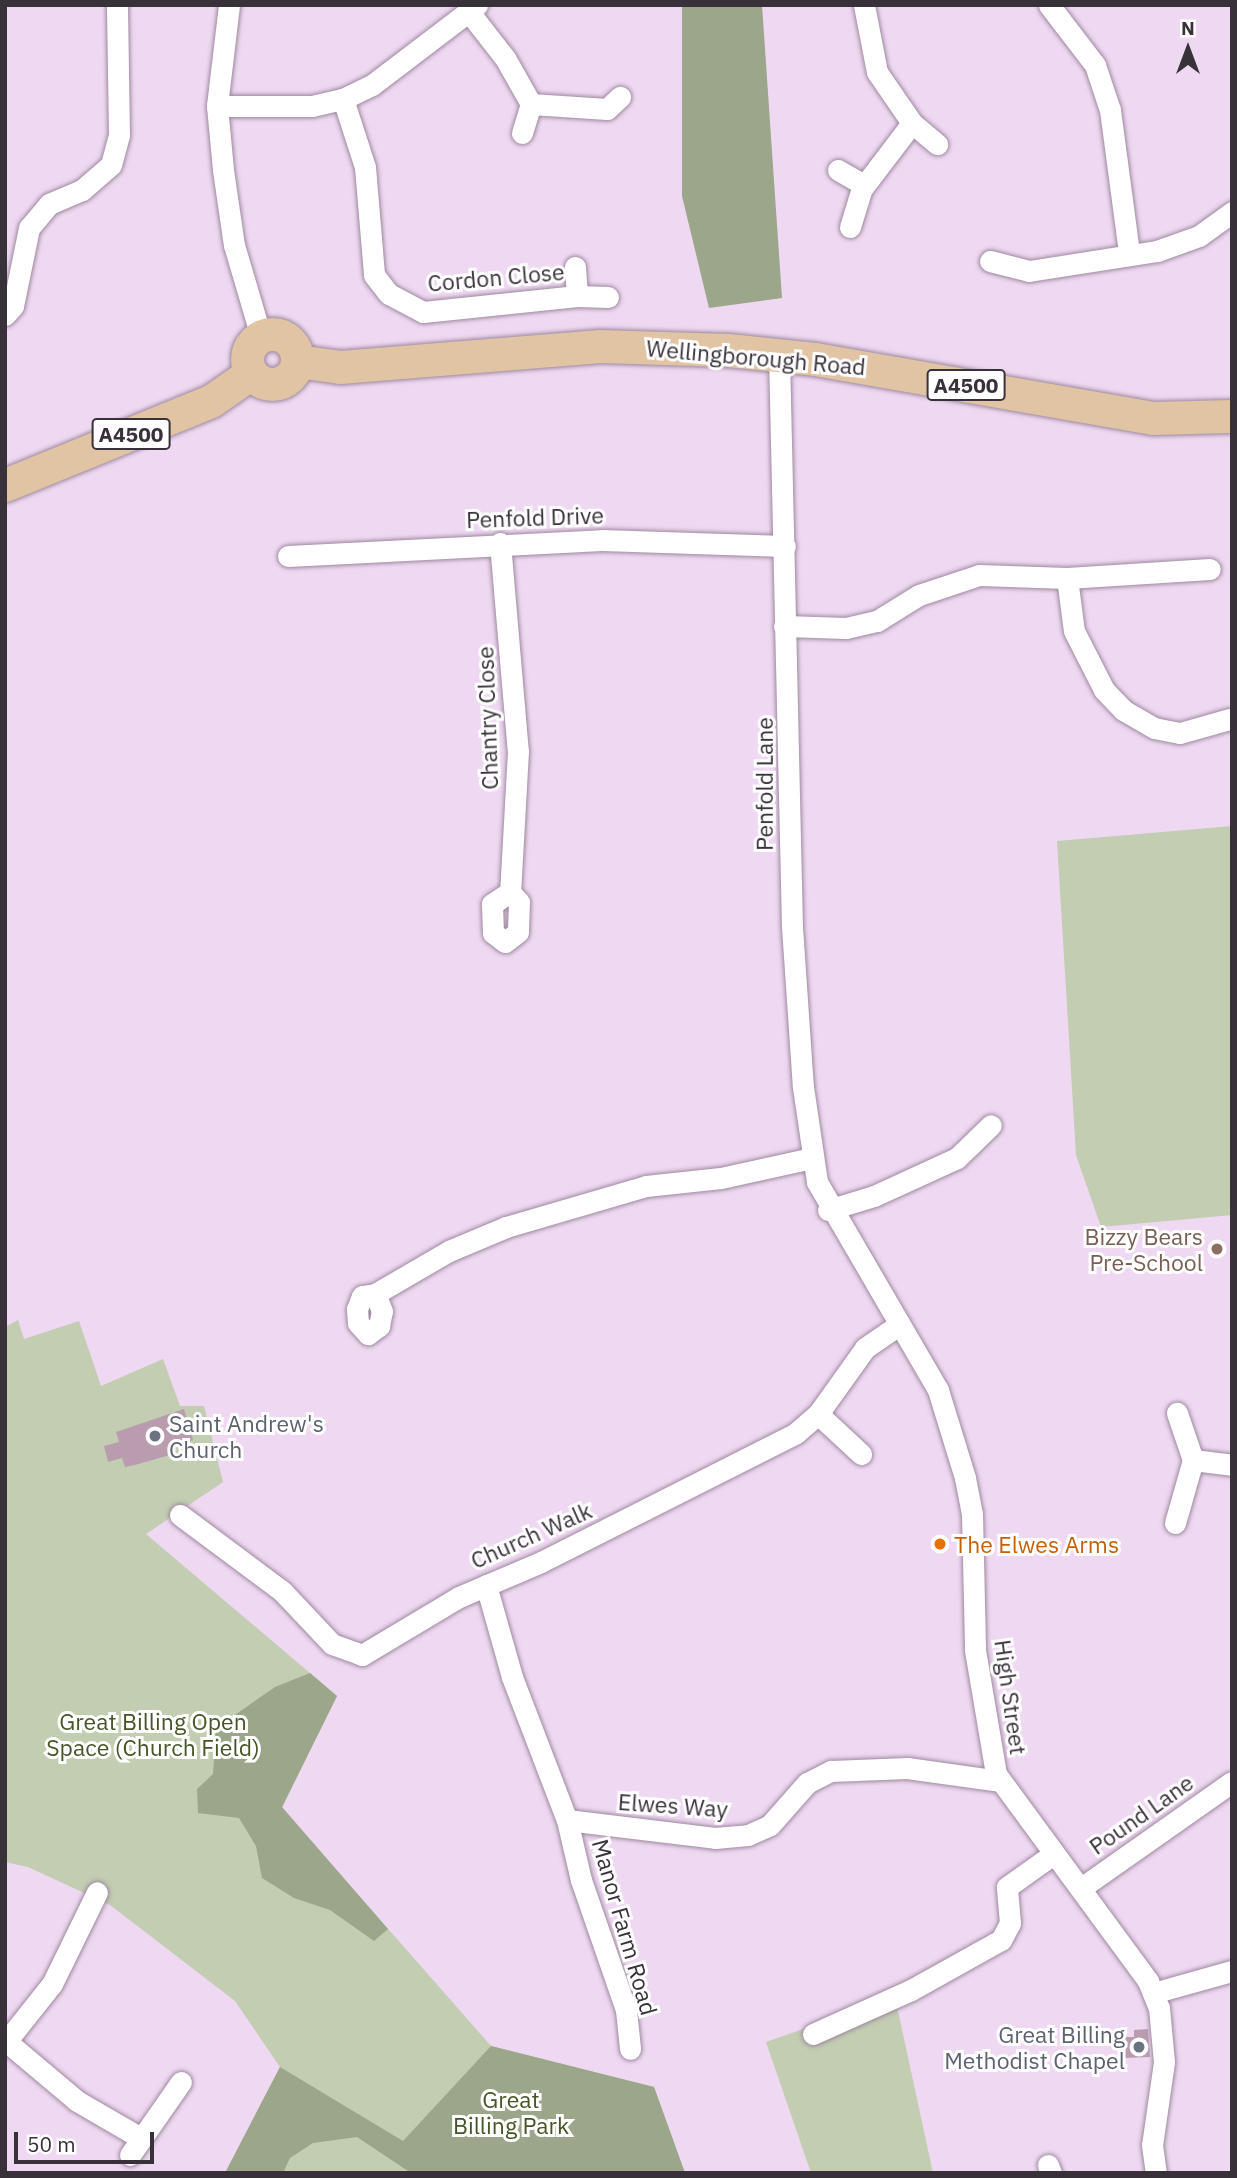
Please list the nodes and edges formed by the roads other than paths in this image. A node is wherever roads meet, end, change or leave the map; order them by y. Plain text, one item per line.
1 (117, 5) edge
2 (229, 5) edge
3 (864, 5) edge
4 (1049, 5) edge
5 (473, 8) edge
6 (343, 99) junction
7 (531, 104) junction
8 (217, 106) junction
9 (912, 123) junction
10 (618, 128) dead end
11 (522, 133) dead end
12 (937, 144) dead end
13 (838, 170) dead end
14 (864, 185) junction
15 (1232, 212) edge
16 (850, 227) dead end
17 (1129, 253) junction
18 (990, 261) dead end
19 (575, 267) dead end
20 (577, 296) junction
21 (608, 298) dead end
22 (5, 315) edge
23 (261, 337) junction
24 (779, 355) junction
25 (297, 360) junction
26 (251, 373) junction
27 (1225, 421) edge
28 (5, 485) edge
29 (500, 543) junction
30 (785, 546) junction
31 (288, 556) dead end
32 (1210, 569) dead end
33 (1067, 578) junction
34 (784, 626) junction
35 (1229, 719) dead end
36 (510, 892) dead end
37 (991, 1125) dead end
38 (812, 1158) junction
39 (828, 1210) junction
40 (375, 1294) dead end
41 (900, 1324) junction
42 (1177, 1413) dead end
43 (818, 1414) junction
44 (861, 1454) dead end
45 (1193, 1460) junction
46 (1232, 1465) edge
47 (180, 1515) dead end
48 (1175, 1523) dead end
49 (486, 1585) junction
50 (999, 1781) junction
51 (1232, 1782) edge
52 (567, 1820) junction
53 (1052, 1855) junction
54 (1081, 1888) junction
55 (97, 1892) dead end
56 (1232, 1971) edge
57 (1153, 1993) junction
58 (813, 2034) dead end
59 (6, 2043) edge
60 (630, 2049) dead end
61 (181, 2082) dead end
62 (1156, 2173) edge

1 - 22 street
2 - 8 street
3 - 9 street
4 - 17 street
5 - 6 street
5 - 7 street
6 - 8 street
6 - 20 street, Cordon Close
7 - 10 street
7 - 11 street
8 - 23 street
9 - 12 street
9 - 14 street
13 - 14 street
14 - 16 street
15 - 17 street
17 - 18 street
19 - 20 street
20 - 21 street, Cordon Close
23 - 25 main road
23 - 26 main road
24 - 25 main road, Wellingborough Road / A4500
24 - 27 main road, Wellingborough Road / A4500
24 - 30 street, Penfold Lane
25 - 26 main road
26 - 28 main road, A4500
29 - 30 street, Penfold Drive
29 - 31 street, Penfold Drive
29 - 36 street, Chantry Close
30 - 34 street, Penfold Lane
32 - 33 street
33 - 34 street
33 - 35 street
34 - 38 street, Penfold Lane
37 - 39 street
38 - 39 street, Penfold Lane
38 - 40 street
39 - 41 street, High Street
41 - 43 street, Church Walk
41 - 50 street, High Street
42 - 45 street
43 - 44 street
43 - 49 street, Church Walk
45 - 46 street
45 - 48 street
47 - 49 street, Church Walk
49 - 52 street
50 - 52 street, Elwes Way
50 - 53 street, High Street
51 - 54 street, Pound Lane
52 - 60 street, Manor Farm Road
53 - 54 street, High Street
53 - 58 street
54 - 57 street, High Street
55 - 59 street
56 - 57 street
57 - 62 street, High Street
59 - 61 street

